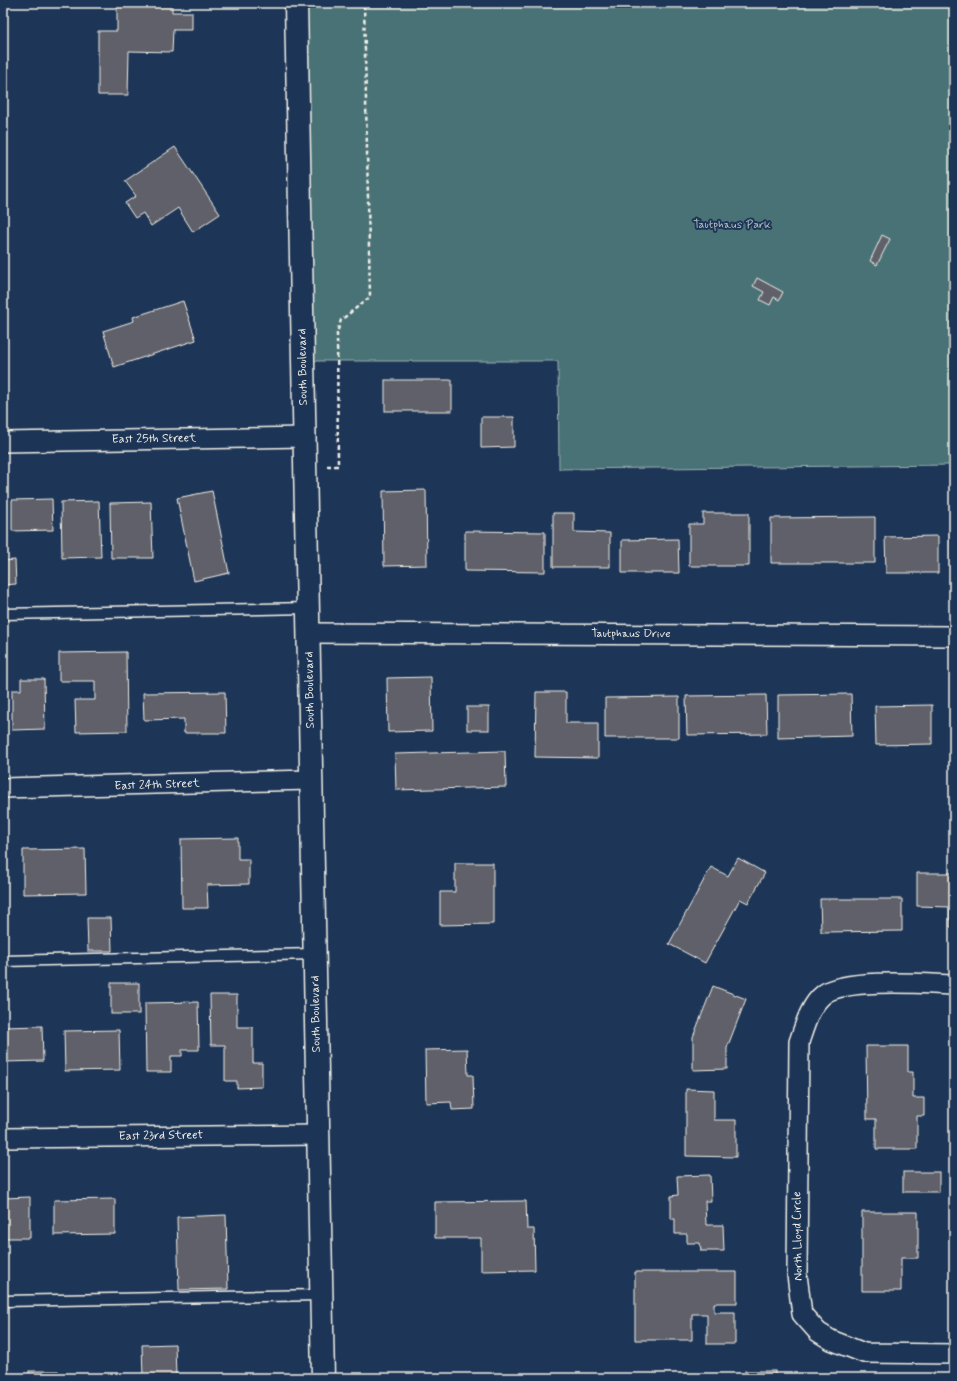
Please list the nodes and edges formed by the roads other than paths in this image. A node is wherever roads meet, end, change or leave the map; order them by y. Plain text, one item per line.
1 (296, 3) edge
2 (305, 437) junction
3 (3, 442) edge
4 (308, 608) junction
5 (3, 614) edge
6 (308, 633) junction
7 (954, 636) edge
8 (311, 780) junction
9 (3, 788) edge
10 (315, 954) junction
11 (3, 961) edge
12 (954, 985) edge
13 (319, 1135) junction
14 (3, 1138) edge
15 (322, 1295) junction
16 (3, 1302) edge
17 (954, 1354) edge
18 (323, 1378) edge

1 - 2 street, South Boulevard
2 - 3 street, East 25th Street
2 - 4 street, South Boulevard
4 - 5 lane
4 - 6 street, South Boulevard
6 - 7 street, Tautphaus Drive
6 - 8 street, South Boulevard
8 - 9 street, East 24th Street
8 - 10 street, South Boulevard
10 - 11 lane
10 - 13 street, South Boulevard
12 - 17 street, North Lloyd Circle
13 - 14 street, East 23rd Street
13 - 15 street, South Boulevard
15 - 16 lane
15 - 18 street, South Boulevard

